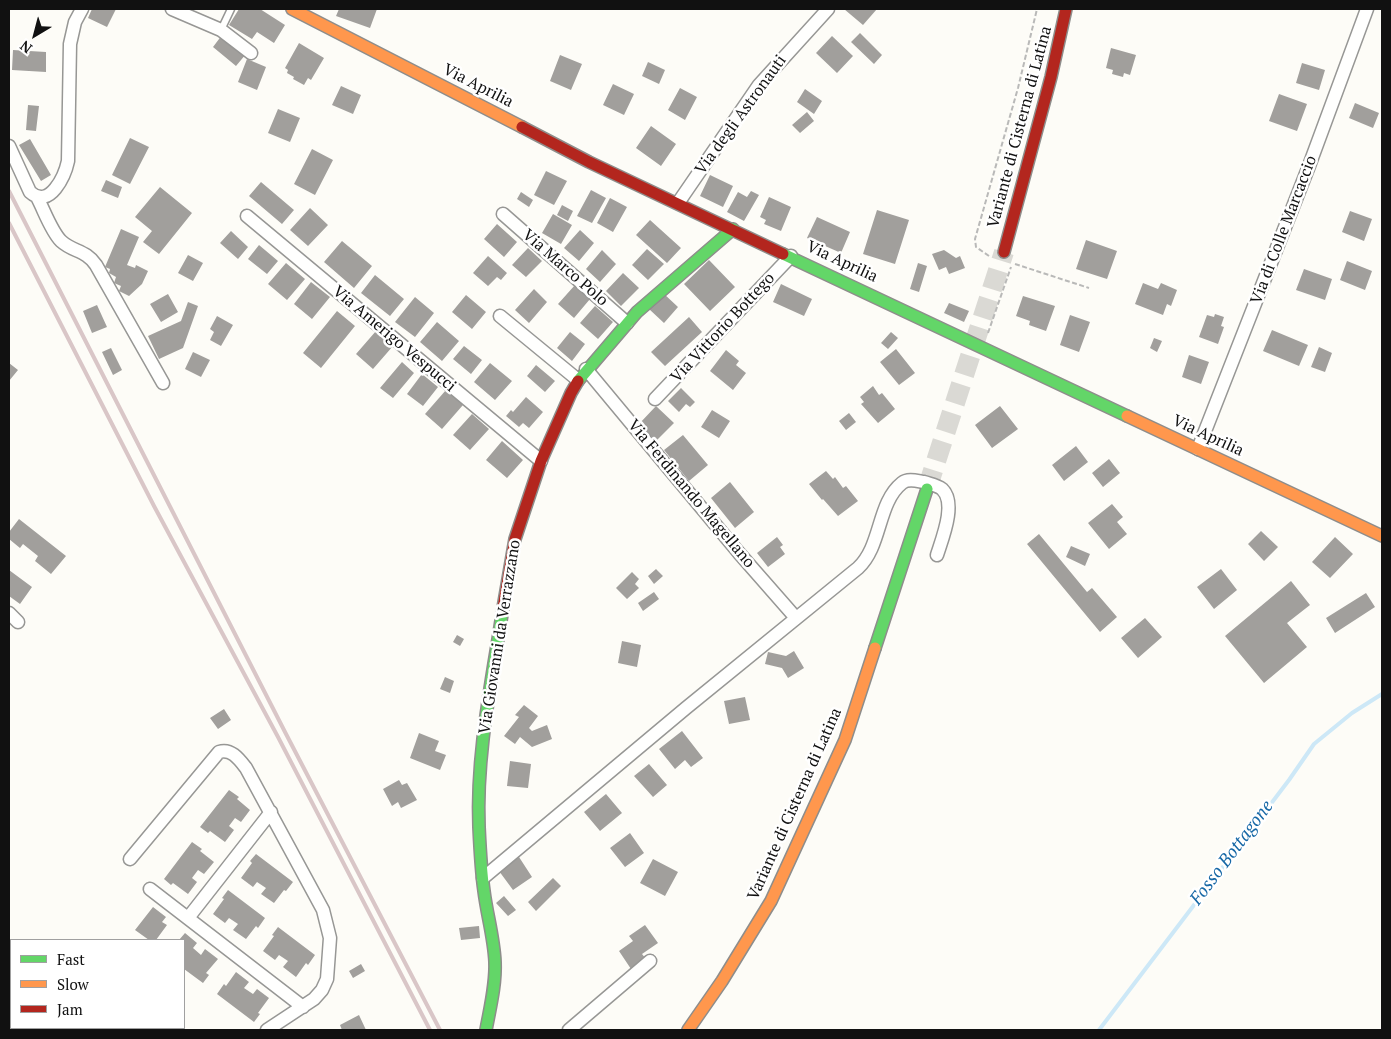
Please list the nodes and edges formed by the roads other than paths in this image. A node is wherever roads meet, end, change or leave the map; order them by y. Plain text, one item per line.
1 (82, 9) edge
2 (172, 9) edge
3 (231, 9) edge
4 (292, 9) edge
5 (828, 9) edge
6 (1066, 9) edge
7 (1367, 9) edge
8 (221, 30) junction
9 (251, 53) dead end
10 (9, 146) edge
11 (37, 197) junction
12 (678, 203) junction
13 (504, 214) dead end
14 (247, 216) dead end
15 (733, 229) junction
16 (1004, 252) tunnel mouth
17 (791, 256) junction
18 (500, 316) dead end
19 (627, 323) junction
20 (586, 369) junction
21 (578, 380) junction
22 (163, 383) dead end
23 (655, 399) dead end
24 (1198, 449) junction
25 (541, 461) junction
26 (927, 489) tunnel mouth
27 (1382, 536) edge
28 (937, 555) dead end
29 (796, 618) junction
30 (271, 812) junction
31 (130, 859) dead end
32 (483, 878) junction
33 (150, 888) dead end
34 (188, 918) junction
35 (650, 961) dead end
36 (303, 1007) junction
37 (267, 1030) edge
38 (486, 1030) edge
39 (569, 1030) edge
40 (688, 1030) edge

1 - 11 street
2 - 8 street
3 - 8 lane
4 - 12 street, Via Aprilia
5 - 12 street, Via degli Astronauti
6 - 16 street, Variante di Cisterna di Latina
7 - 24 street, Via di Colle Marcaccio
8 - 9 street
10 - 11 street
11 - 22 street
12 - 15 street, Via Aprilia
13 - 19 street, Via Marco Polo
14 - 25 street, Via Amerigo Vespucci
15 - 17 street, Via Aprilia
15 - 19 street, Via Giovanni da Verrazzano
17 - 23 street, Via Vittorio Bottego
17 - 24 street, Via Aprilia
18 - 21 street
19 - 20 street, Via Giovanni da Verrazzano
20 - 21 street, Via Giovanni da Verrazzano
20 - 29 street, Via Ferdinando Magellano
21 - 25 street, Via Giovanni da Verrazzano
24 - 27 street, Via Aprilia
25 - 32 street, Via Giovanni da Verrazzano
26 - 40 street, Variante di Cisterna di Latina
28 - 29 street
29 - 32 street
30 - 31 street
30 - 34 street
30 - 36 street
32 - 38 street, Via Giovanni da Verrazzano
33 - 34 street
34 - 36 street
35 - 39 street
36 - 37 street

